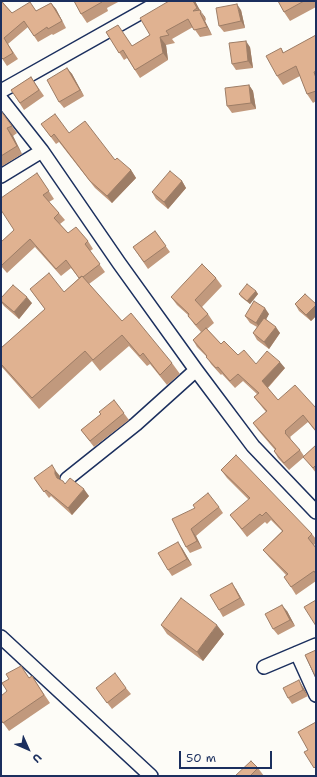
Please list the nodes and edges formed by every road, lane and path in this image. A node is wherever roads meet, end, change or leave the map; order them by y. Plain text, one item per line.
1 (162, 1) edge
2 (1, 91) edge
3 (1, 99) edge
4 (42, 151) junction
5 (1, 176) edge
6 (196, 370) junction
7 (67, 479) edge
8 (316, 512) edge
9 (1, 637) edge
10 (316, 645) edge
11 (298, 653) junction
12 (264, 667) dead end
13 (316, 695) edge
14 (152, 776) edge

1 - 2 street
3 - 4 street
4 - 5 street
4 - 6 street
6 - 7 street
6 - 8 street
9 - 14 street
10 - 11 street
11 - 12 street
11 - 13 street

